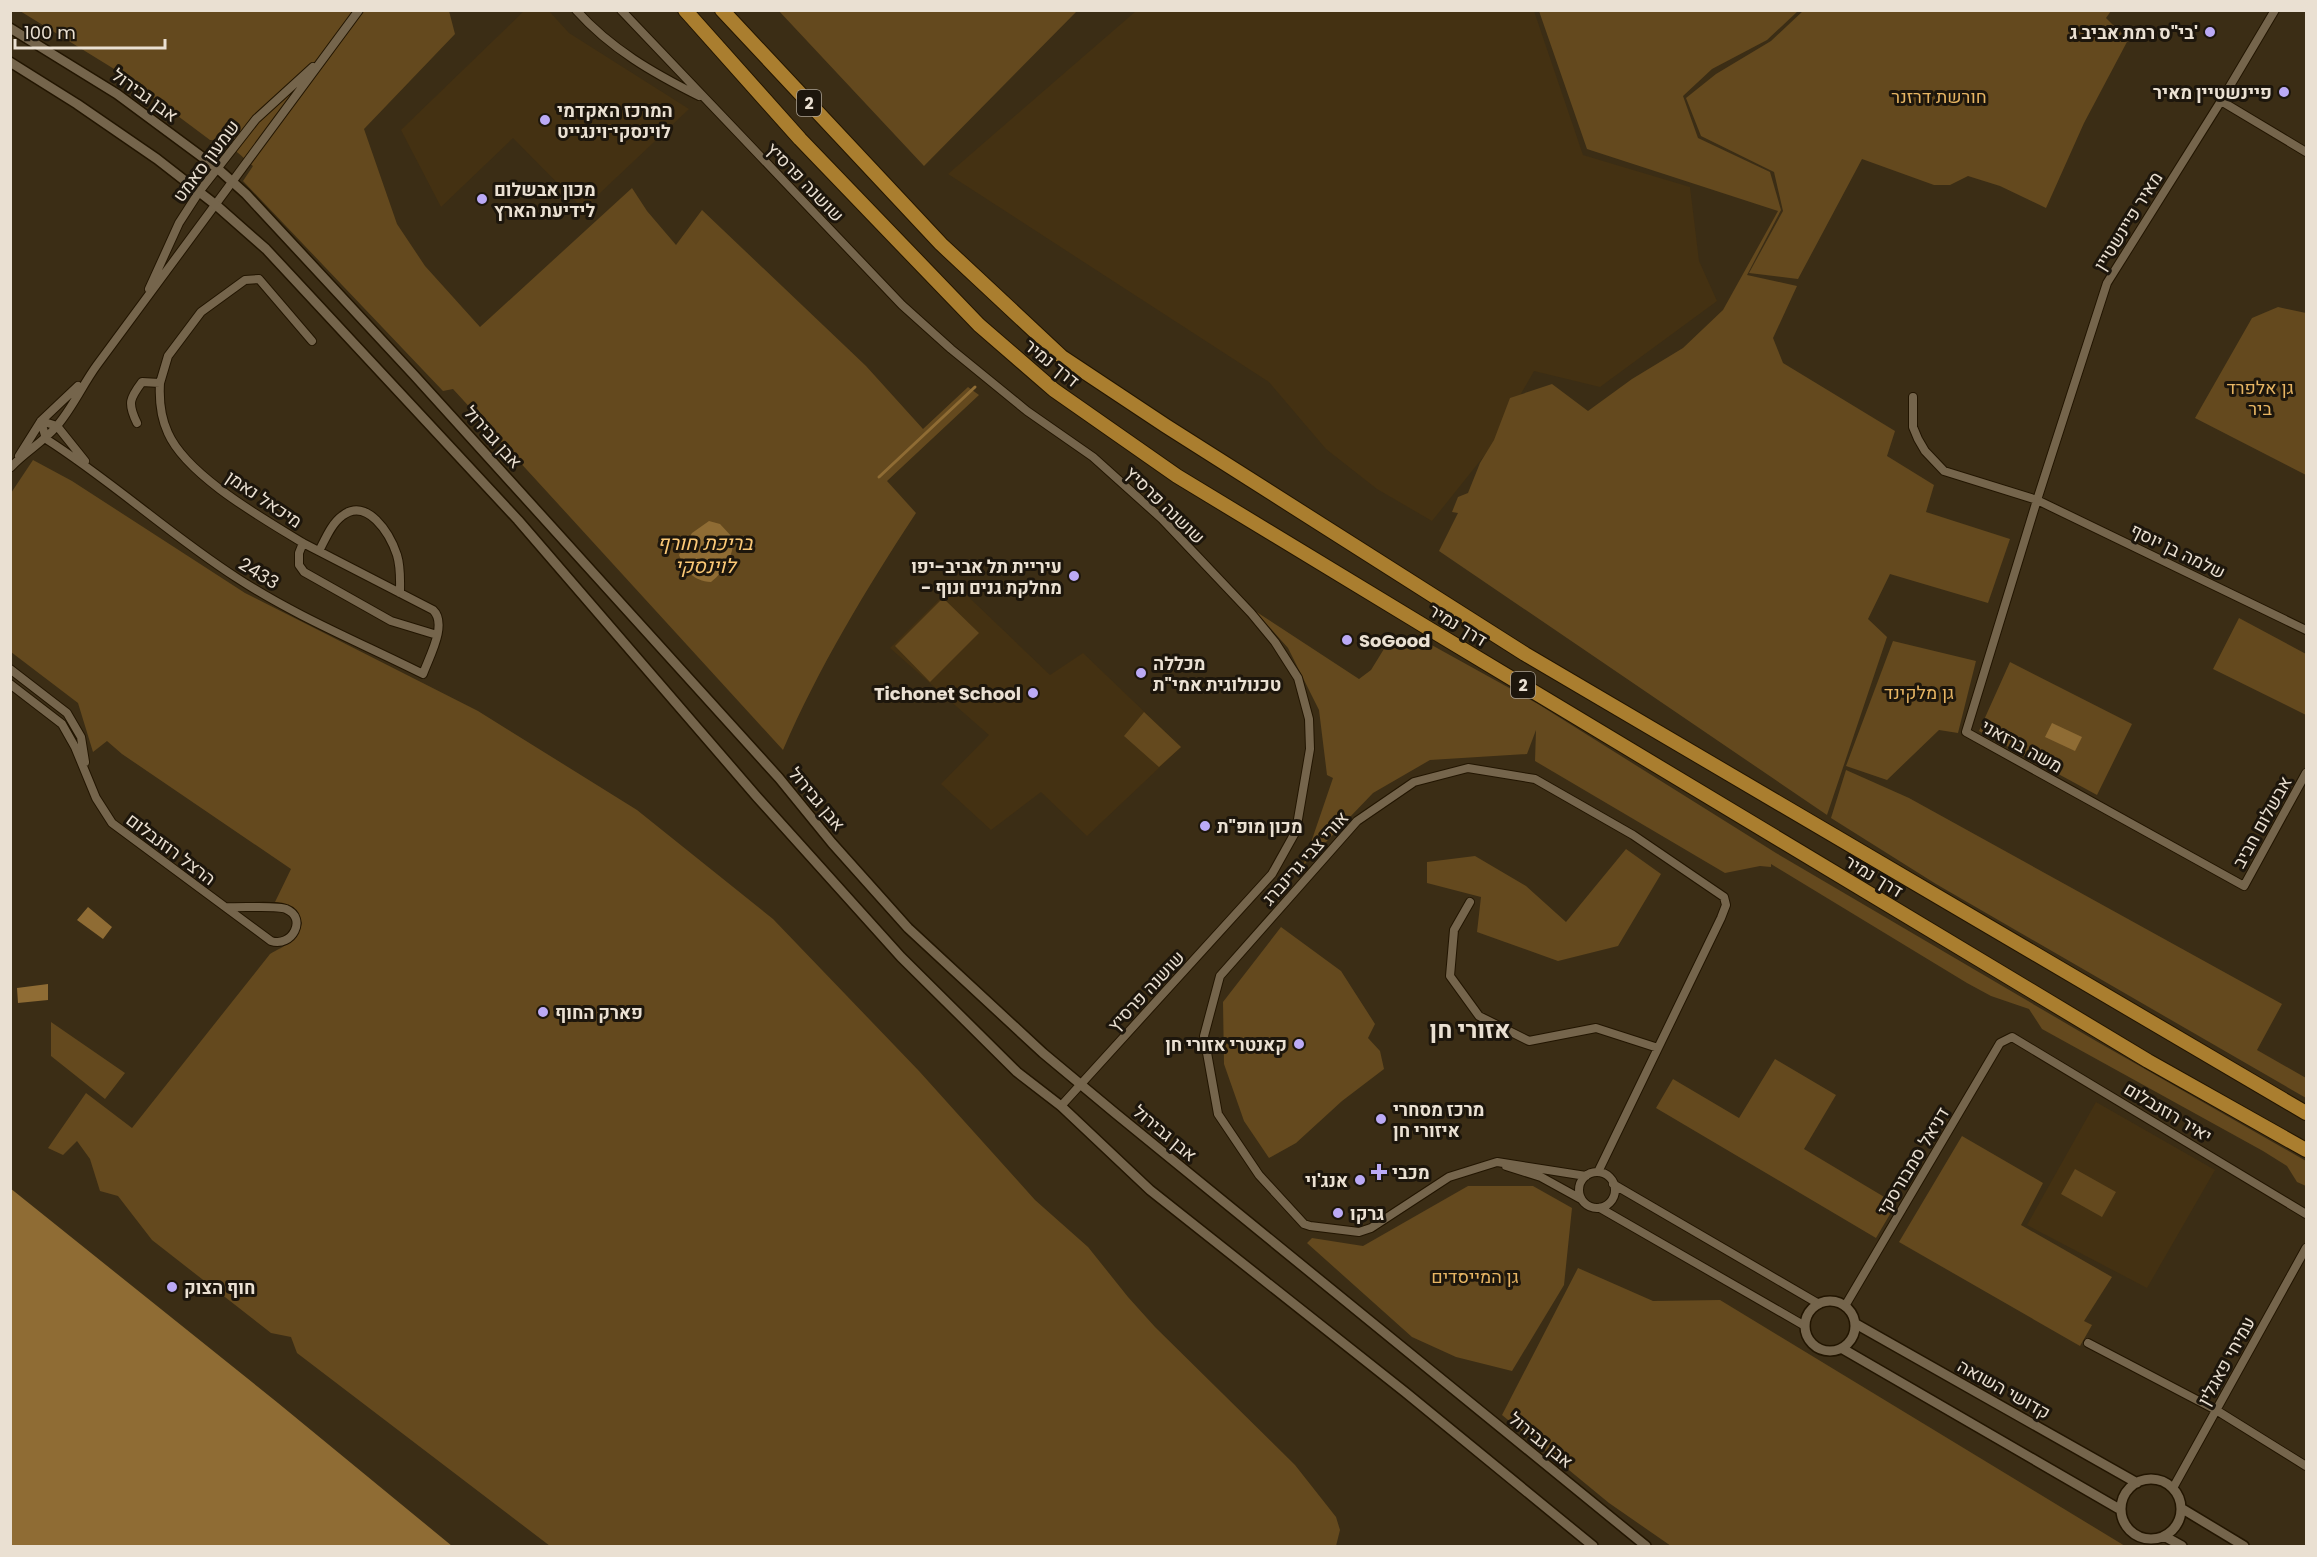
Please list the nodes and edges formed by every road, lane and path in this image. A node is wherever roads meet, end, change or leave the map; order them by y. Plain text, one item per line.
1 (358, 10) edge
2 (576, 10) edge
3 (621, 10) edge
4 (685, 10) edge
5 (723, 10) edge
6 (2275, 10) edge
7 (10, 28) edge
8 (331, 49) junction
9 (10, 62) edge
10 (704, 99) junction
11 (2221, 101) junction
12 (2307, 152) edge
13 (216, 168) junction
14 (233, 182) junction
15 (199, 192) junction
16 (216, 206) junction
17 (136, 314) junction
18 (312, 341) dead end
19 (97, 365) junction
20 (160, 383) junction
21 (1913, 397) dead end
22 (41, 421) junction
23 (137, 423) dead end
24 (57, 426) junction
25 (46, 439) junction
26 (11, 468) edge
27 (96, 473) junction
28 (2037, 500) junction
29 (303, 543) junction
30 (319, 551) junction
31 (400, 592) junction
32 (2307, 630) edge
33 (436, 635) junction
34 (10, 669) edge
35 (10, 684) edge
36 (2307, 773) edge
37 (88, 778) junction
38 (2244, 886) joint
39 (1470, 902) dead end
40 (226, 907) junction
41 (2012, 1037) joint
42 (1658, 1048) junction
43 (1080, 1083) junction
44 (1061, 1106) junction
45 (2307, 1113) edge
46 (2307, 1150) edge
47 (1497, 1162) junction
48 (1598, 1173) junction
49 (1586, 1176) junction
50 (1613, 1184) junction
51 (1581, 1199) junction
52 (1600, 1208) junction
53 (2307, 1214) edge
54 (2307, 1248) edge
55 (1819, 1304) junction
56 (1845, 1306) junction
57 (1856, 1324) junction
58 (1805, 1326) junction
59 (2088, 1343) dead end
60 (1842, 1348) junction
61 (2216, 1410) junction
62 (2307, 1466) edge
63 (2137, 1483) junction
64 (2173, 1488) junction
65 (2181, 1508) junction
66 (2121, 1510) junction
67 (2164, 1536) junction
68 (1593, 1546) edge
69 (1646, 1546) edge
70 (2182, 1546) edge
71 (2244, 1546) edge

1 - 8 street, שמעון סאמט
2 - 10 street
3 - 10 street, שושנה פרסיץ
4 - 46 highway, דרך נמיר / 2
5 - 45 highway, דרך נמיר / 2
6 - 11 street, מאיר פיינשטיין
7 - 13 street, אבן גבירול
8 - 13 street, שמעון סאמט
8 - 14 street, שמעון סאמט
9 - 15 street, אבן גבירול
10 - 43 street, שושנה פרסיץ
11 - 12 street
11 - 28 street, מאיר פיינשטיין
13 - 14 street, אבן גבירול
13 - 15 street, שמעון סאמט
14 - 16 street, שמעון סאמט
14 - 43 street, אבן גבירול
15 - 16 street, אבן גבירול
15 - 17 street, שמעון סאמט
16 - 17 street, שמעון סאמט
16 - 44 street, אבן גבירול
17 - 19 street, שמעון סאמט
18 - 20 street, מיכאל נאמן
19 - 22 street, שמעון סאמט
19 - 24 street, שמעון סאמט
20 - 23 street
20 - 29 street, מיכאל נאמן
21 - 28 street, שלמה בן יוסף
22 - 24 street
22 - 25 street
22 - 26 street, שמעון סאמט
24 - 25 street, שמעון סאמט
24 - 27 street, 2433
25 - 26 street, שמעון סאמט
25 - 27 street, 2433
27 - 33 street, 2433
28 - 32 street, שלמה בן יוסף
28 - 38 street, משה ברזאני
29 - 30 street
29 - 33 street, מיכאל נאמן
30 - 31 street
30 - 31 street
31 - 33 street
34 - 37 street, הרצל רוזנבלום
35 - 37 street, הרצל רוזנבלום
36 - 38 street, אבשלום חביב
37 - 40 street, הרצל רוזנבלום
39 - 42 street
40 - 40 street, הרצל רוזנבלום
41 - 53 street, יאיר רוזנבלום
41 - 56 street, דניאל סמבורסקי
42 - 47 street, אורי צבי גרינברג
42 - 48 street, אורי צבי גרינברג
43 - 44 street, שושנה פרסיץ
43 - 69 street, אבן גבירול
44 - 68 street, אבן גבירול
47 - 49 street, אורי צבי גרינברג
47 - 51 street
48 - 49 street
48 - 50 street
49 - 51 street
50 - 52 street
50 - 55 street
51 - 52 street
52 - 58 street
54 - 61 street, עמיחי פאגלין
55 - 56 street
55 - 58 street
56 - 57 street
57 - 60 street
57 - 63 street, קדושי השואה
58 - 60 street
59 - 61 street
60 - 66 street
61 - 62 street
61 - 64 street, עמיחי פאגלין
63 - 64 street
63 - 66 street
64 - 65 street
65 - 67 street
65 - 71 street
66 - 67 street
67 - 70 street

